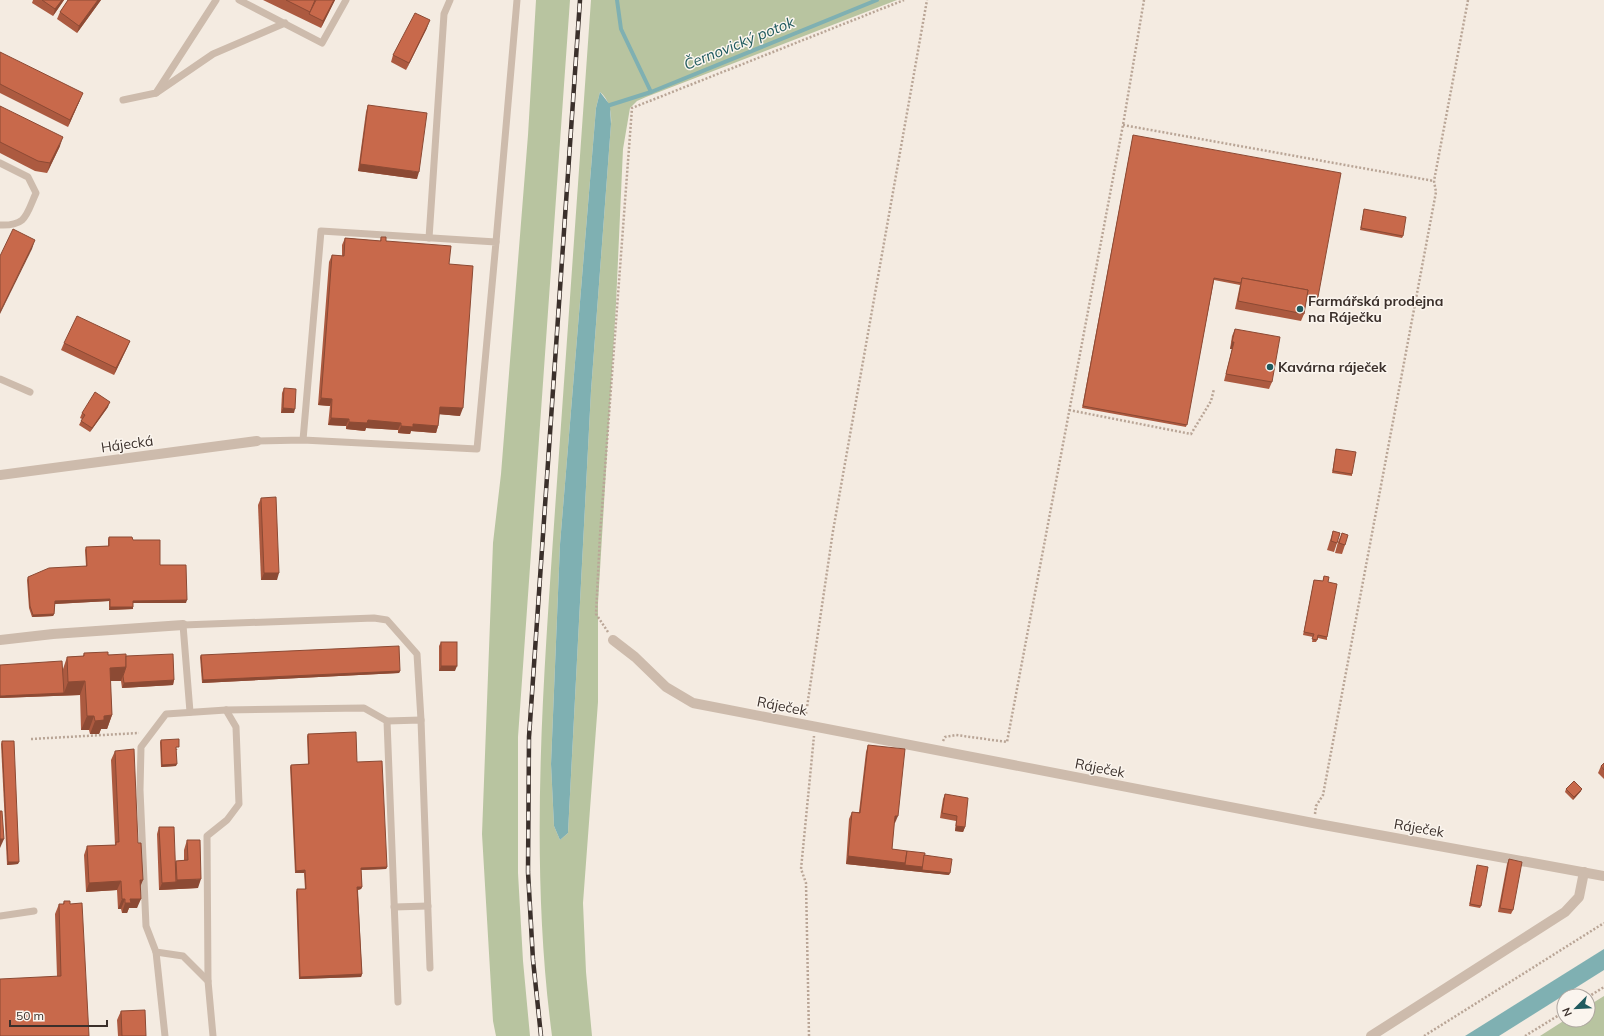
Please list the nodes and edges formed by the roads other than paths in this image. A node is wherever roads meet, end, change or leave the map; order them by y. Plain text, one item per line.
1 (216, 0) edge
2 (239, 0) edge
3 (346, 0) edge
4 (450, 0) edge
5 (517, 0) edge
6 (284, 23) junction
7 (156, 93) junction
8 (123, 100) dead end
9 (0, 163) edge
10 (0, 225) edge
11 (429, 238) junction
12 (496, 242) junction
13 (0, 379) edge
14 (30, 392) dead end
15 (304, 440) junction
16 (257, 441) joint
17 (0, 476) edge
18 (183, 625) junction
19 (0, 640) edge
20 (613, 640) road end
21 (226, 710) junction
22 (190, 712) junction
23 (421, 720) junction
24 (387, 721) junction
25 (1584, 872) junction
26 (1604, 876) edge
27 (428, 906) junction
28 (394, 907) junction
29 (34, 911) dead end
30 (0, 916) edge
31 (156, 952) junction
32 (430, 968) dead end
33 (208, 980) junction
34 (398, 1002) dead end
35 (165, 1036) edge
36 (213, 1036) edge
37 (1371, 1036) edge

1 - 7 lane
2 - 6 lane
3 - 6 lane
4 - 11 lane
5 - 12 lane
6 - 7 lane
7 - 8 lane
9 - 10 lane
11 - 12 lane
11 - 15 lane
12 - 15 lane
13 - 14 lane
15 - 16 lane
16 - 17 street, Hájecká
18 - 19 street
18 - 22 lane
18 - 23 lane
20 - 25 street, Ráječek
21 - 22 lane
21 - 24 lane
21 - 33 lane
22 - 31 lane
23 - 24 lane
23 - 27 lane
24 - 28 lane
25 - 26 street, Ráječek
25 - 37 street
27 - 28 lane
27 - 32 lane
28 - 34 lane
29 - 30 lane
31 - 33 lane
31 - 35 lane
33 - 36 lane

